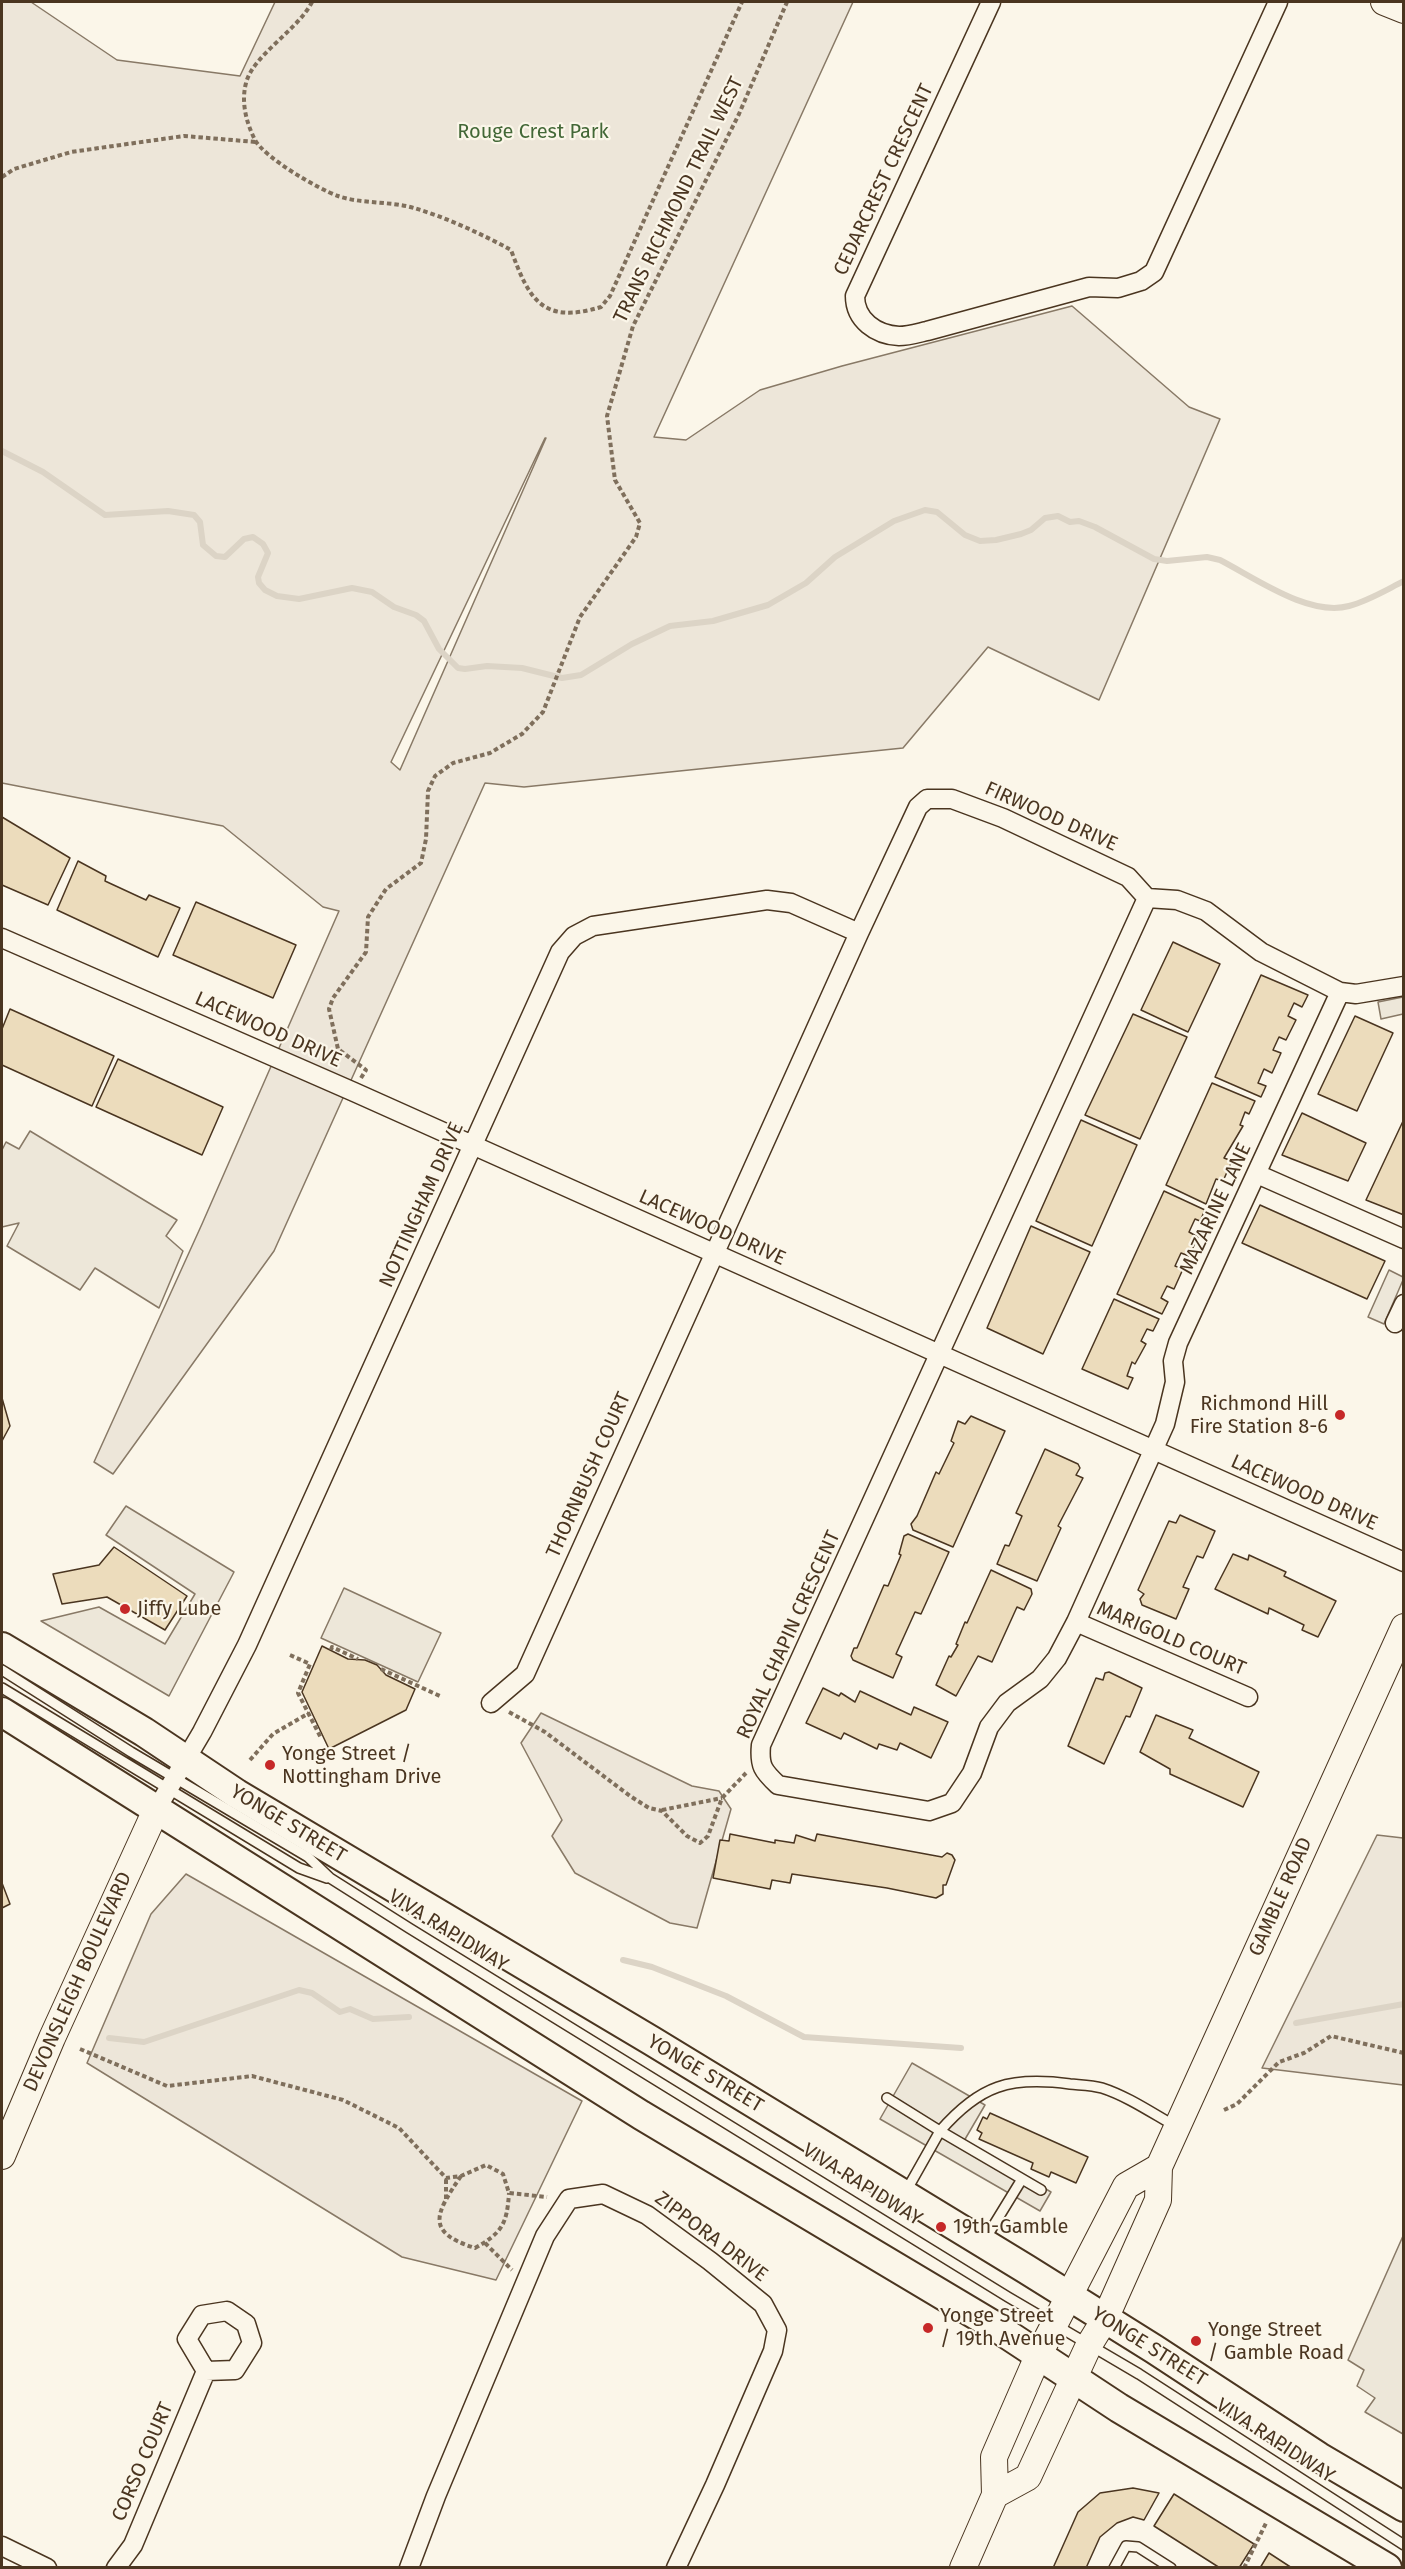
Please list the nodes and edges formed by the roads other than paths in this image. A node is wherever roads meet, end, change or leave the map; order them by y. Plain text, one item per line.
1 (991, 2) edge
2 (1278, 2) edge
3 (1384, 2) edge
4 (1404, 10) edge
5 (1148, 898) junction
6 (859, 933) junction
7 (2, 938) edge
8 (1404, 986) edge
9 (1340, 992) junction
10 (473, 1146) junction
11 (1257, 1174) junction
12 (1404, 1239) edge
13 (715, 1254) junction
14 (1404, 1304) edge
15 (1395, 1323) dead end
16 (939, 1355) junction
17 (1153, 1450) junction
18 (1404, 1562) edge
19 (1076, 1623) junction
20 (1404, 1627) edge
21 (2, 1647) edge
22 (2, 1670) edge
23 (2, 1688) edge
24 (1248, 1696) dead end
25 (491, 1702) road end
26 (2, 1712) edge
27 (171, 1784) junction
28 (330, 1878) junction
29 (886, 2098) dead end
30 (1177, 2127) junction
31 (940, 2131) junction
32 (2, 2156) edge
33 (1159, 2167) junction
34 (1022, 2179) junction
35 (1041, 2190) dead end
36 (904, 2195) junction
37 (982, 2243) junction
38 (1069, 2297) junction
39 (1105, 2319) junction
40 (1054, 2323) junction
41 (1089, 2345) junction
42 (1038, 2356) junction
43 (206, 2372) dead end
44 (1073, 2378) junction
45 (995, 2495) junction
46 (1404, 2507) edge
47 (1404, 2545) edge
48 (2, 2546) edge
49 (47, 2568) edge
50 (116, 2568) edge
51 (409, 2568) edge
52 (676, 2568) edge
53 (963, 2568) edge
54 (1114, 2568) edge
55 (1171, 2568) edge
56 (1387, 2568) edge

1 - 2 street, CEDARCREST CRESCENT
3 - 4 main road
5 - 6 street, FIRWOOD DRIVE
5 - 9 street
5 - 16 street
6 - 10 street, NOTTINGHAM DRIVE
6 - 13 street, FIRWOOD DRIVE
7 - 10 street, LACEWOOD DRIVE
8 - 9 street
9 - 11 street, MAZARINE LANE
10 - 13 street, LACEWOOD DRIVE
10 - 27 street, NOTTINGHAM DRIVE
11 - 12 street
11 - 17 street, MAZARINE LANE
13 - 16 street, LACEWOOD DRIVE
13 - 25 street, THORNBUSH COURT
14 - 15 street
16 - 17 street, LACEWOOD DRIVE
16 - 19 street, ROYAL CHAPIN CRESCENT
17 - 18 street, LACEWOOD DRIVE
17 - 19 street, ROYAL CHAPIN CRESCENT
19 - 24 street, MARIGOLD COURT
20 - 30 main road, GAMBLE ROAD
21 - 27 main road, YONGE STREET
22 - 27 lane, VIVA RAPIDWAY
23 - 27 lane, VIVA RAPIDWAY
26 - 27 main road, YONGE STREET
27 - 28 lane, VIVA RAPIDWAY
27 - 28 lane, VIVA RAPIDWAY
27 - 32 main road, DEVONSLEIGH BOULEVARD
27 - 36 main road, YONGE STREET
27 - 42 main road, YONGE STREET
28 - 40 lane, VIVA RAPIDWAY
29 - 31 lane
30 - 31 lane
30 - 33 main road, GAMBLE ROAD
31 - 34 lane
31 - 36 lane
33 - 38 main road
33 - 39 main road, GAMBLE ROAD
34 - 35 lane
34 - 37 lane
36 - 37 main road, YONGE STREET
37 - 38 main road, YONGE STREET
38 - 39 main road, YONGE STREET
38 - 40 main road
39 - 41 main road, GAMBLE ROAD
39 - 46 main road, YONGE STREET
40 - 41 lane, VIVA RAPIDWAY
40 - 42 main road
41 - 44 main road, GAMBLE ROAD
41 - 47 lane, VIVA RAPIDWAY
42 - 44 main road, YONGE STREET
42 - 45 main road
43 - 50 street, CORSO COURT
44 - 45 main road, GAMBLE ROAD
44 - 56 main road, YONGE STREET
45 - 53 main road
48 - 49 street
51 - 52 street, ZIPPORA DRIVE
54 - 55 lane

